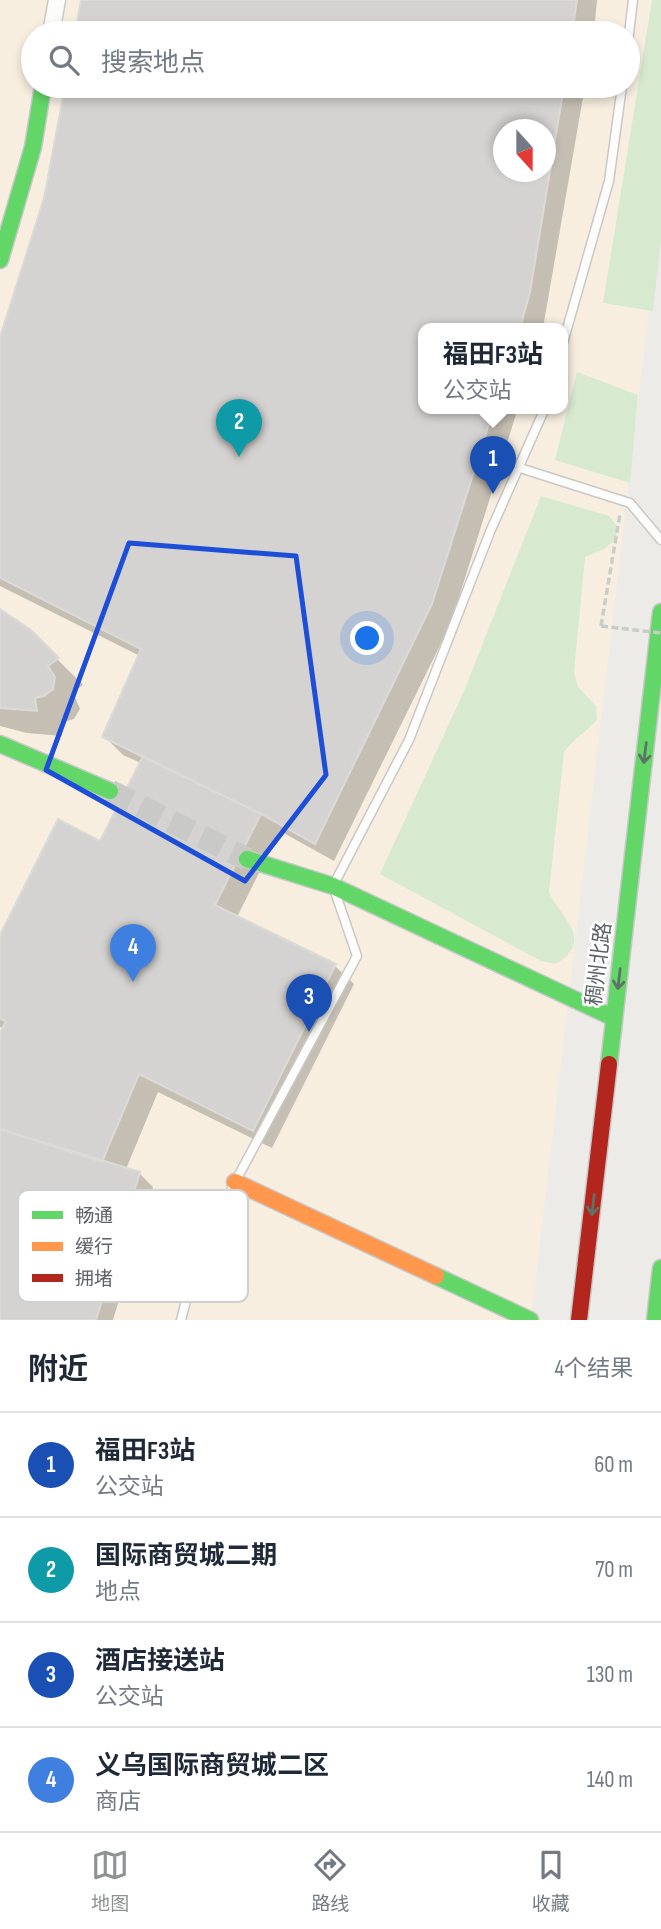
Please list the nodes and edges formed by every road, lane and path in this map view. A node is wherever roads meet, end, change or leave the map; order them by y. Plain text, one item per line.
1 (57, 0) edge
2 (634, 0) edge
3 (53, 21) edge
4 (631, 21) edge
5 (41, 98) edge
6 (620, 98) edge
7 (0, 261) edge
8 (568, 325) edge
9 (542, 414) edge
10 (520, 468) junction
11 (622, 500) junction
12 (661, 540) edge
13 (661, 612) edge
14 (661, 633) edge
15 (0, 744) edge
16 (110, 791) tunnel mouth
17 (247, 859) tunnel mouth
18 (333, 887) junction
19 (614, 1018) junction
20 (235, 1182) junction
21 (231, 1190) edge
22 (661, 1268) edge
23 (186, 1302) edge
24 (181, 1320) edge
25 (530, 1320) edge
26 (579, 1320) edge
27 (654, 1320) edge

1 - 3 street
2 - 4 lane
5 - 7 street
6 - 8 lane
9 - 10 lane
10 - 11 lane
10 - 18 lane
11 - 12 lane
11 - 14 path, bridge
13 -> 19 street, 稠州北路
15 - 16 street
17 - 18 street
18 - 19 street
18 - 20 lane
19 -> 26 street, 稠州北路
20 - 21 lane
20 - 25 street
22 - 27 street
23 - 24 lane

